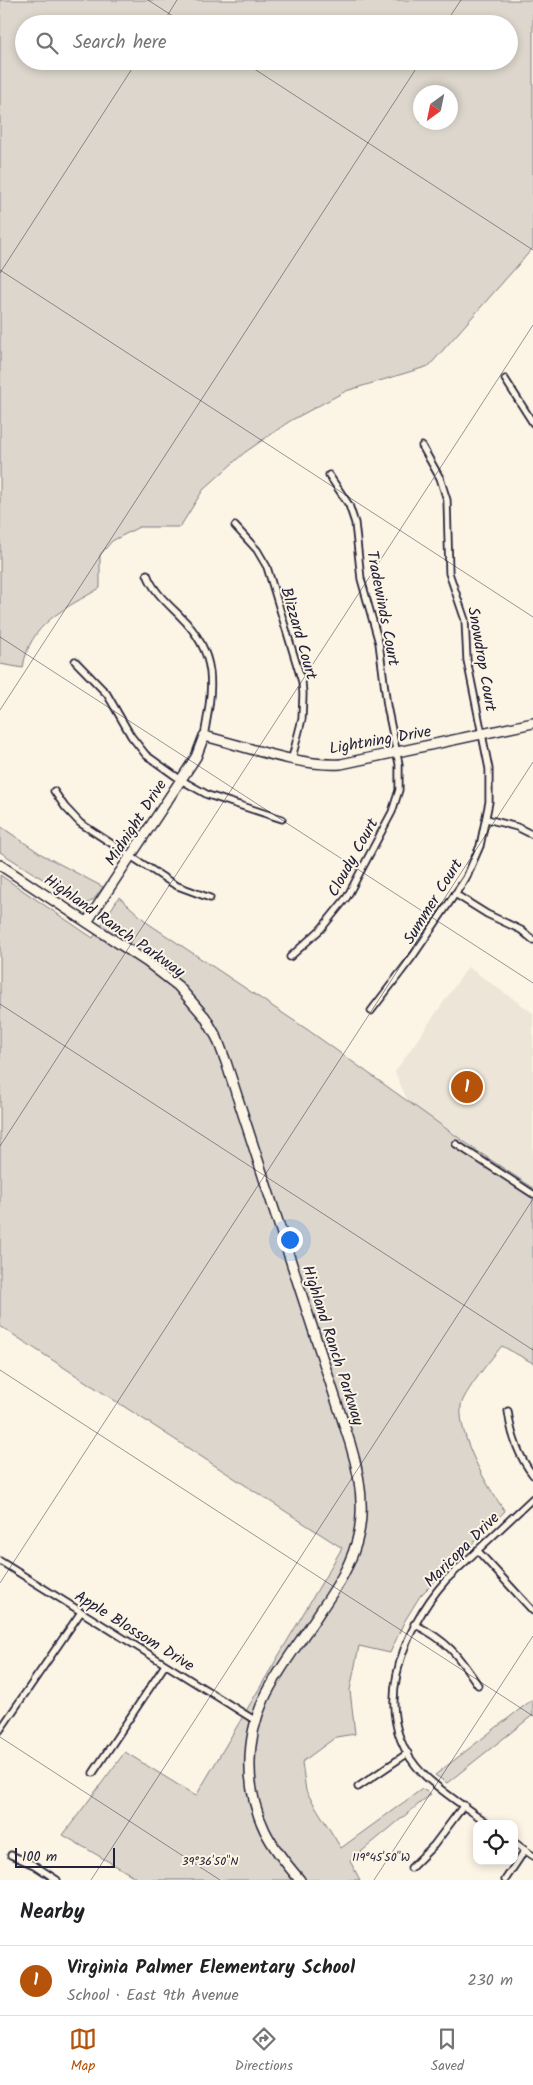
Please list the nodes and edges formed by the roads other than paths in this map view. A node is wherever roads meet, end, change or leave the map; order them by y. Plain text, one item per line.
1 (505, 380) dead end
2 (533, 423) edge
3 (422, 446) dead end
4 (329, 475) dead end
5 (235, 526) dead end
6 (147, 574) dead end
7 (75, 660) dead end
8 (533, 724) edge
9 (483, 734) junction
10 (204, 736) junction
11 (397, 752) junction
12 (292, 758) junction
13 (180, 780) junction
14 (54, 791) dead end
15 (282, 819) dead end
16 (487, 819) junction
17 (533, 835) edge
18 (130, 856) junction
19 (0, 865) edge
20 (455, 894) junction
21 (210, 898) dead end
22 (87, 922) junction
23 (533, 940) edge
24 (290, 957) dead end
25 (371, 1010) dead end
26 (456, 1144) dead end
27 (533, 1194) edge
28 (508, 1411) dead end
29 (533, 1475) edge
30 (533, 1498) edge
31 (477, 1550) junction
32 (0, 1561) edge
33 (533, 1611) edge
34 (81, 1612) junction
35 (414, 1624) junction
36 (165, 1665) junction
37 (478, 1685) dead end
38 (256, 1722) junction
39 (0, 1730) edge
40 (408, 1754) junction
41 (93, 1774) dead end
42 (358, 1787) dead end
43 (464, 1805) junction
44 (484, 1820) edge
45 (518, 1845) edge
46 (525, 1850) junction
47 (11, 1855) dead end
48 (533, 1856) edge
49 (411, 1868) dead end
50 (57, 1880) edge
51 (300, 1880) edge
52 (505, 1880) edge

1 - 2 street
3 - 9 street, Snowdrop Court
4 - 11 street, Tradewinds Court
5 - 12 street, Blizzard Court
6 - 10 street
7 - 13 street
8 - 9 main road, Lightning Drive
9 - 11 main road, Lightning Drive
9 - 16 street, Summer Court
10 - 12 main road, Lightning Drive
10 - 13 main road, Midnight Drive
11 - 12 main road, Lightning Drive
11 - 24 street, Cloudy Court
13 - 15 street
13 - 18 main road, Midnight Drive
14 - 18 street
16 - 17 street
16 - 20 street, Summer Court
18 - 21 street
18 - 22 main road, Midnight Drive
19 - 22 main road, Highland Ranch Parkway
20 - 23 street
20 - 25 street, Summer Court
22 - 38 main road, Highland Ranch Parkway
26 - 27 street
28 - 29 street
30 - 31 street, Maricopa Drive
31 - 33 street
31 - 35 street, Maricopa Drive
32 - 34 street, Apple Blossom Drive
34 - 36 street, Apple Blossom Drive
34 - 39 street
35 - 37 street
35 - 40 street, Maricopa Drive
36 - 38 street, Apple Blossom Drive
36 - 41 street
38 - 51 main road, Highland Ranch Parkway
40 - 42 street
40 - 43 street, Maricopa Drive
43 - 44 street, Maricopa Drive
43 - 49 street
45 - 46 street
46 - 48 street
46 - 52 street
47 - 50 street

